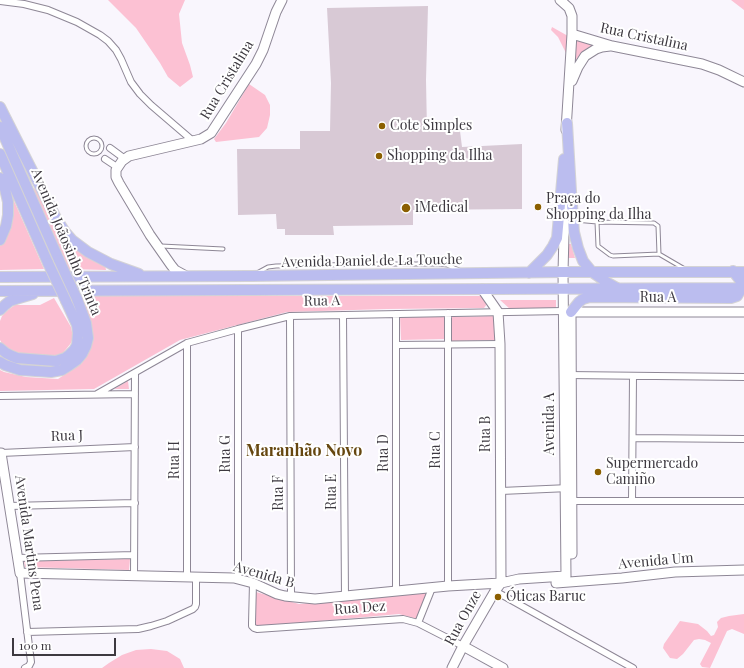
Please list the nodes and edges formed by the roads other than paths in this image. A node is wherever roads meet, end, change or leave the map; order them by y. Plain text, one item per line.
1 (282, 0) edge
2 (560, 0) edge
3 (0, 1) edge
4 (572, 34) junction
5 (612, 46) junction
6 (744, 82) edge
7 (569, 94) junction
8 (0, 107) edge
9 (567, 123) junction
10 (0, 127) edge
11 (100, 141) junction
12 (193, 141) junction
13 (110, 148) joint
14 (98, 153) junction
15 (0, 154) edge
16 (105, 159) joint
17 (125, 159) junction
18 (117, 167) junction
19 (0, 178) edge
20 (573, 220) junction
21 (597, 222) junction
22 (0, 240) edge
23 (158, 246) junction
24 (223, 249) dead end
25 (659, 254) junction
26 (733, 271) junction
27 (563, 272) junction
28 (592, 272) junction
29 (688, 272) junction
30 (744, 272) edge
31 (529, 273) junction
32 (145, 276) junction
33 (186, 276) junction
34 (0, 277) edge
35 (618, 288) junction
36 (743, 288) edge
37 (482, 289) junction
38 (563, 289) junction
39 (0, 290) edge
40 (50, 290) junction
41 (594, 297) junction
42 (0, 310) edge
43 (498, 312) junction
44 (567, 312) junction
45 (744, 312) edge
46 (448, 313) junction
47 (396, 314) junction
48 (343, 315) junction
49 (290, 316) junction
50 (238, 329) junction
51 (187, 343) junction
52 (500, 344) junction
53 (396, 345) junction
54 (448, 345) junction
55 (0, 348) edge
56 (0, 362) edge
57 (135, 373) junction
58 (568, 375) junction
59 (633, 376) junction
60 (744, 377) edge
61 (97, 394) junction
62 (135, 394) junction
63 (0, 396) edge
64 (633, 438) junction
65 (744, 439) edge
66 (135, 448) junction
67 (0, 453) edge
68 (568, 488) junction
69 (501, 491) junction
70 (568, 501) junction
71 (632, 501) junction
72 (744, 501) edge
73 (135, 503) junction
74 (9, 506) junction
75 (134, 555) junction
76 (17, 558) junction
77 (744, 567) edge
78 (744, 570) edge
79 (20, 573) junction
80 (134, 576) junction
81 (192, 577) junction
82 (569, 578) junction
83 (238, 579) junction
84 (253, 583) junction
85 (501, 583) junction
86 (448, 586) junction
87 (432, 588) junction
88 (396, 591) junction
89 (495, 591) junction
90 (345, 597) junction
91 (291, 598) junction
92 (418, 623) junction
93 (27, 632) junction
94 (463, 646) junction
95 (24, 668) edge
96 (452, 668) edge
97 (503, 668) edge
98 (633, 668) edge

1 - 12 street, Rua Cristalina
2 - 4 street
3 - 12 street
4 - 5 street, Rua Cristalina
4 - 7 street
5 - 6 street, Rua Cristalina
5 - 7 street
7 - 9 street, Avenida A
8 - 32 main road
9 - 20 main road
9 - 27 street, Avenida A
9 - 31 main road
10 - 56 main road, Avenida Joãosinho Trinta, bridge
11 - 13 lane
11 - 14 lane
11 - 14 lane
12 - 17 street, Rua Cristalina
13 - 17 street
14 - 16 lane
15 - 55 main road, Avenida Joãosinho Trinta, bridge
16 - 18 street
17 - 18 street, Rua Cristalina
18 - 23 street
19 - 22 main road
20 - 21 lane
20 - 28 main road
21 - 25 lane
21 - 25 lane
23 - 24 lane
23 - 33 street
25 - 29 lane
26 - 29 main road, Avenida Daniel de La Touche
26 - 30 main road, Avenida Daniel de La Touche
26 - 36 main road
27 - 28 main road, Avenida Daniel de La Touche
27 - 31 main road, Avenida Daniel de La Touche
27 - 38 street, Avenida A
28 - 29 main road, Avenida Daniel de La Touche
28 - 35 main road
31 - 33 main road, Avenida Daniel de La Touche
32 - 33 main road, Avenida Daniel de La Touche
32 - 34 main road, Avenida Daniel de La Touche
35 - 36 main road, Avenida Daniel de La Touche
35 - 38 main road, Avenida Daniel de La Touche
36 - 41 main road
37 - 38 main road, Avenida Daniel de La Touche
37 - 40 main road, Avenida Daniel de La Touche
37 - 43 street
38 - 41 main road
38 - 44 street, Avenida A
39 - 40 main road, Avenida Daniel de La Touche
40 - 42 main road
41 - 44 main road
43 - 44 street, Rua A
43 - 46 street, Rua A
43 - 52 street, Rua B
44 - 45 street, Rua A
44 - 58 street, Avenida A
46 - 47 street, Rua A
46 - 54 street, Rua C
47 - 48 street, Rua A
47 - 53 street, Rua D
48 - 49 street, Rua A
48 - 90 street, Rua E
49 - 50 street, Rua A
49 - 91 street, Rua F
50 - 51 street, Rua A
50 - 83 street, Rua G
51 - 57 street, Rua A
51 - 81 street, Rua H
52 - 54 street
52 - 69 street, Rua B
53 - 54 street
53 - 88 street, Rua D
54 - 86 street, Rua C
57 - 61 street, Rua A
57 - 62 street
58 - 59 street
58 - 68 street, Avenida A
59 - 60 street
59 - 64 street
61 - 62 street, Rua A
61 - 63 street, Rua A
62 - 66 street
64 - 65 street
64 - 71 street
66 - 67 street, Rua J
66 - 73 street
67 - 74 street, Avenida Martins Pena
68 - 69 street
68 - 70 street, Avenida A
69 - 85 street, Rua B
70 - 71 street
70 - 82 street, Avenida A
71 - 72 street
73 - 74 street
73 - 75 street
74 - 76 street, Avenida Martins Pena
75 - 76 street
75 - 80 street
76 - 79 street, Avenida Martins Pena
77 - 82 street, Avenida Um
78 - 82 street, Avenida Um
79 - 80 street, Avenida B
79 - 93 street, Avenida Martins Pena
80 - 81 street, Avenida B
81 - 83 street, Avenida B
81 - 93 street, Rua H
82 - 85 street, Avenida B
83 - 84 street, Avenida B
84 - 91 street, Avenida B
84 - 92 street, Rua Dez
85 - 86 street, Avenida B
85 - 89 street, Rua Onze
86 - 87 street, Avenida B
87 - 88 street, Avenida B
87 - 92 street
88 - 90 street, Avenida B
89 - 94 street, Rua Onze
89 - 98 street
90 - 91 street, Avenida B
92 - 94 street, Rua Dez
93 - 95 street, Avenida Martins Pena
94 - 96 street, Rua Onze
94 - 97 street, Rua Dez

